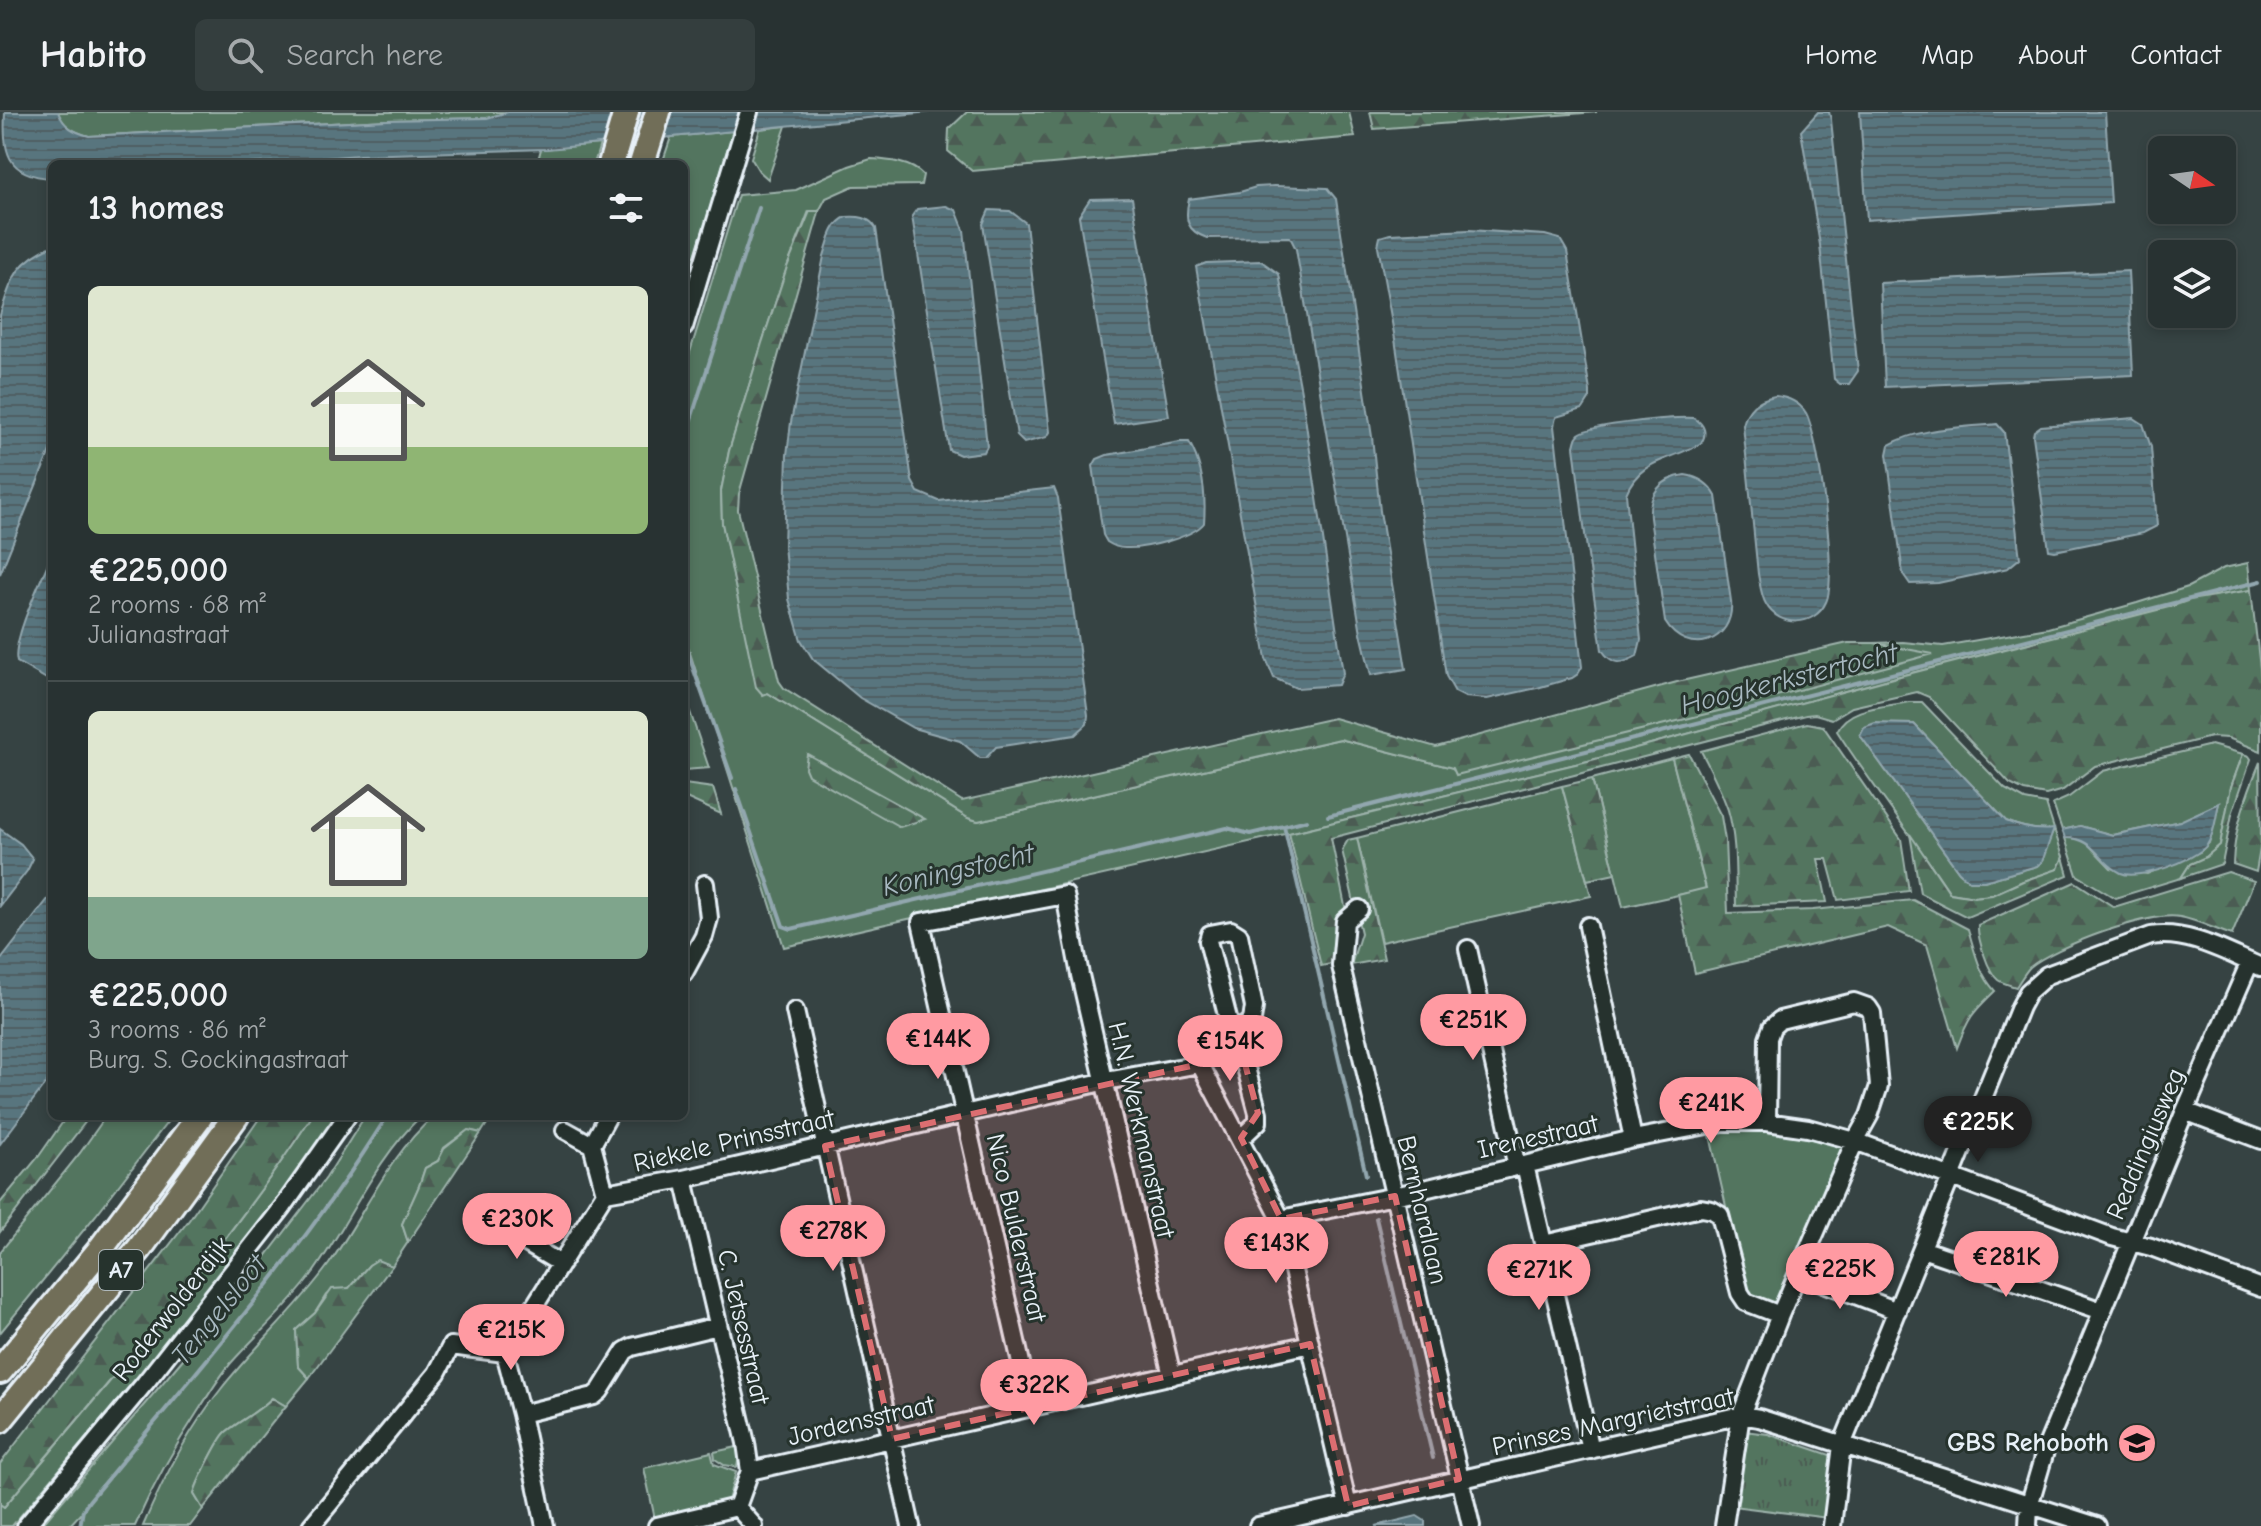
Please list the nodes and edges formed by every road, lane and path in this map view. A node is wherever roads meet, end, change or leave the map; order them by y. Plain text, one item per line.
1 (626, 112) edge
2 (658, 112) edge
3 (749, 112) edge
4 (644, 156) edge
5 (612, 158) edge
6 (688, 314) edge
7 (705, 884) dead end
8 (1065, 895) joint
9 (1359, 909) dead end
10 (1588, 926) dead end
11 (1468, 949) dead end
12 (2255, 964) edge
13 (688, 966) edge
14 (795, 1011) dead end
15 (1235, 1036) junction
16 (1200, 1064) junction
17 (1106, 1081) junction
18 (2185, 1111) junction
19 (966, 1113) junction
20 (197, 1120) edge
21 (233, 1120) edge
22 (344, 1120) edge
23 (606, 1120) edge
24 (1767, 1122) junction
25 (565, 1130) dead end
26 (1241, 1138) junction
27 (1633, 1139) junction
28 (2261, 1140) edge
29 (1855, 1141) junction
30 (592, 1145) junction
31 (825, 1146) junction
32 (1521, 1166) junction
33 (1952, 1176) junction
34 (684, 1179) junction
35 (605, 1193) junction
36 (1395, 1196) junction
37 (1281, 1219) junction
38 (494, 1224) dead end
39 (2131, 1242) junction
40 (1544, 1244) junction
41 (1922, 1249) junction
42 (561, 1264) junction
43 (1798, 1273) junction
44 (2261, 1288) edge
45 (1897, 1311) junction
46 (2102, 1311) junction
47 (1780, 1315) junction
48 (718, 1326) junction
49 (1310, 1344) junction
50 (505, 1353) junction
51 (0, 1371) edge
52 (1172, 1376) junction
53 (1031, 1407) junction
54 (521, 1414) junction
55 (1741, 1415) junction
56 (0, 1420) edge
57 (892, 1439) junction
58 (1842, 1445) junction
59 (1591, 1450) junction
60 (750, 1471) junction
61 (1459, 1479) junction
62 (1348, 1506) junction
63 (2029, 1506) junction
64 (737, 1507) junction
65 (2089, 1525) edge
66 (26, 1526) edge
67 (311, 1526) edge
68 (545, 1526) edge
69 (657, 1526) edge
70 (754, 1526) edge
71 (911, 1526) edge
72 (1258, 1526) edge
73 (1471, 1526) edge
74 (1724, 1526) edge
75 (1832, 1526) edge
76 (2028, 1526) edge

1 - 5 highway
2 - 4 highway
3 - 6 street
7 - 13 street
8 - 17 street, H.N. Werkmanstraat
8 - 19 street, Nico Bulderstraat
9 - 36 street, Bernhardlaan
10 - 27 street
11 - 32 street
12 - 18 street, Reddingiusweg
12 - 33 street
14 - 31 street
15 - 15 street
15 - 16 street
15 - 26 street
16 - 17 street, Riekele Prinsstraat
16 - 26 street
17 - 19 street, Riekele Prinsstraat
17 - 52 street, H.N. Werkmanstraat
18 - 28 street
18 - 39 street, Reddingiusweg
19 - 31 street, Riekele Prinsstraat
19 - 53 street, Nico Bulderstraat
20 - 51 highway, A7
21 - 56 highway, A7
22 - 66 street, Roderwolderdijk
23 - 30 street
24 - 27 street, Irenestraat
24 - 29 street, Irenestraat
24 - 29 street
25 - 30 street
26 - 37 street
27 - 32 street, Irenestraat
29 - 33 street, Irenestraat
29 - 43 street
30 - 35 street
31 - 34 street, Riekele Prinsstraat
31 - 57 street
32 - 36 street, Irenestraat
32 - 40 street
33 - 39 street, Irenestraat
33 - 41 street
34 - 35 street, Riekele Prinsstraat
34 - 48 street, C. Jetsesstraat
35 - 42 street
36 - 37 street, Irenestraat
36 - 61 street, Bernhardlaan
37 - 49 street
38 - 42 street
39 - 44 street, Irenestraat
39 - 46 street, Reddingiusweg
40 - 47 street
40 - 59 street
41 - 45 street
41 - 46 street
42 - 50 street
43 - 45 street
43 - 47 street
45 - 58 street
46 - 63 street, Reddingiusweg
47 - 55 street
48 - 54 street
48 - 60 street, C. Jetsesstraat
49 - 52 street, Jordensstraat
49 - 62 street
50 - 54 street
50 - 67 street
52 - 53 street, Jordensstraat
53 - 57 street, Jordensstraat
54 - 68 street
55 - 58 street, Prinses Margrietstraat
55 - 59 street, Prinses Margrietstraat
55 - 74 street
57 - 60 street, Jordensstraat
57 - 71 street
58 - 63 street, Prinses Margrietstraat
58 - 75 street
59 - 61 street, Prinses Margrietstraat
60 - 64 street, C. Jetsesstraat
61 - 62 street, Prinses Margrietstraat
61 - 73 street, Bernhardlaan
62 - 72 street, Prinses Margrietstraat
63 - 65 street, Prinses Margrietstraat
63 - 76 street, Reddingiusweg
64 - 69 street
64 - 70 street

